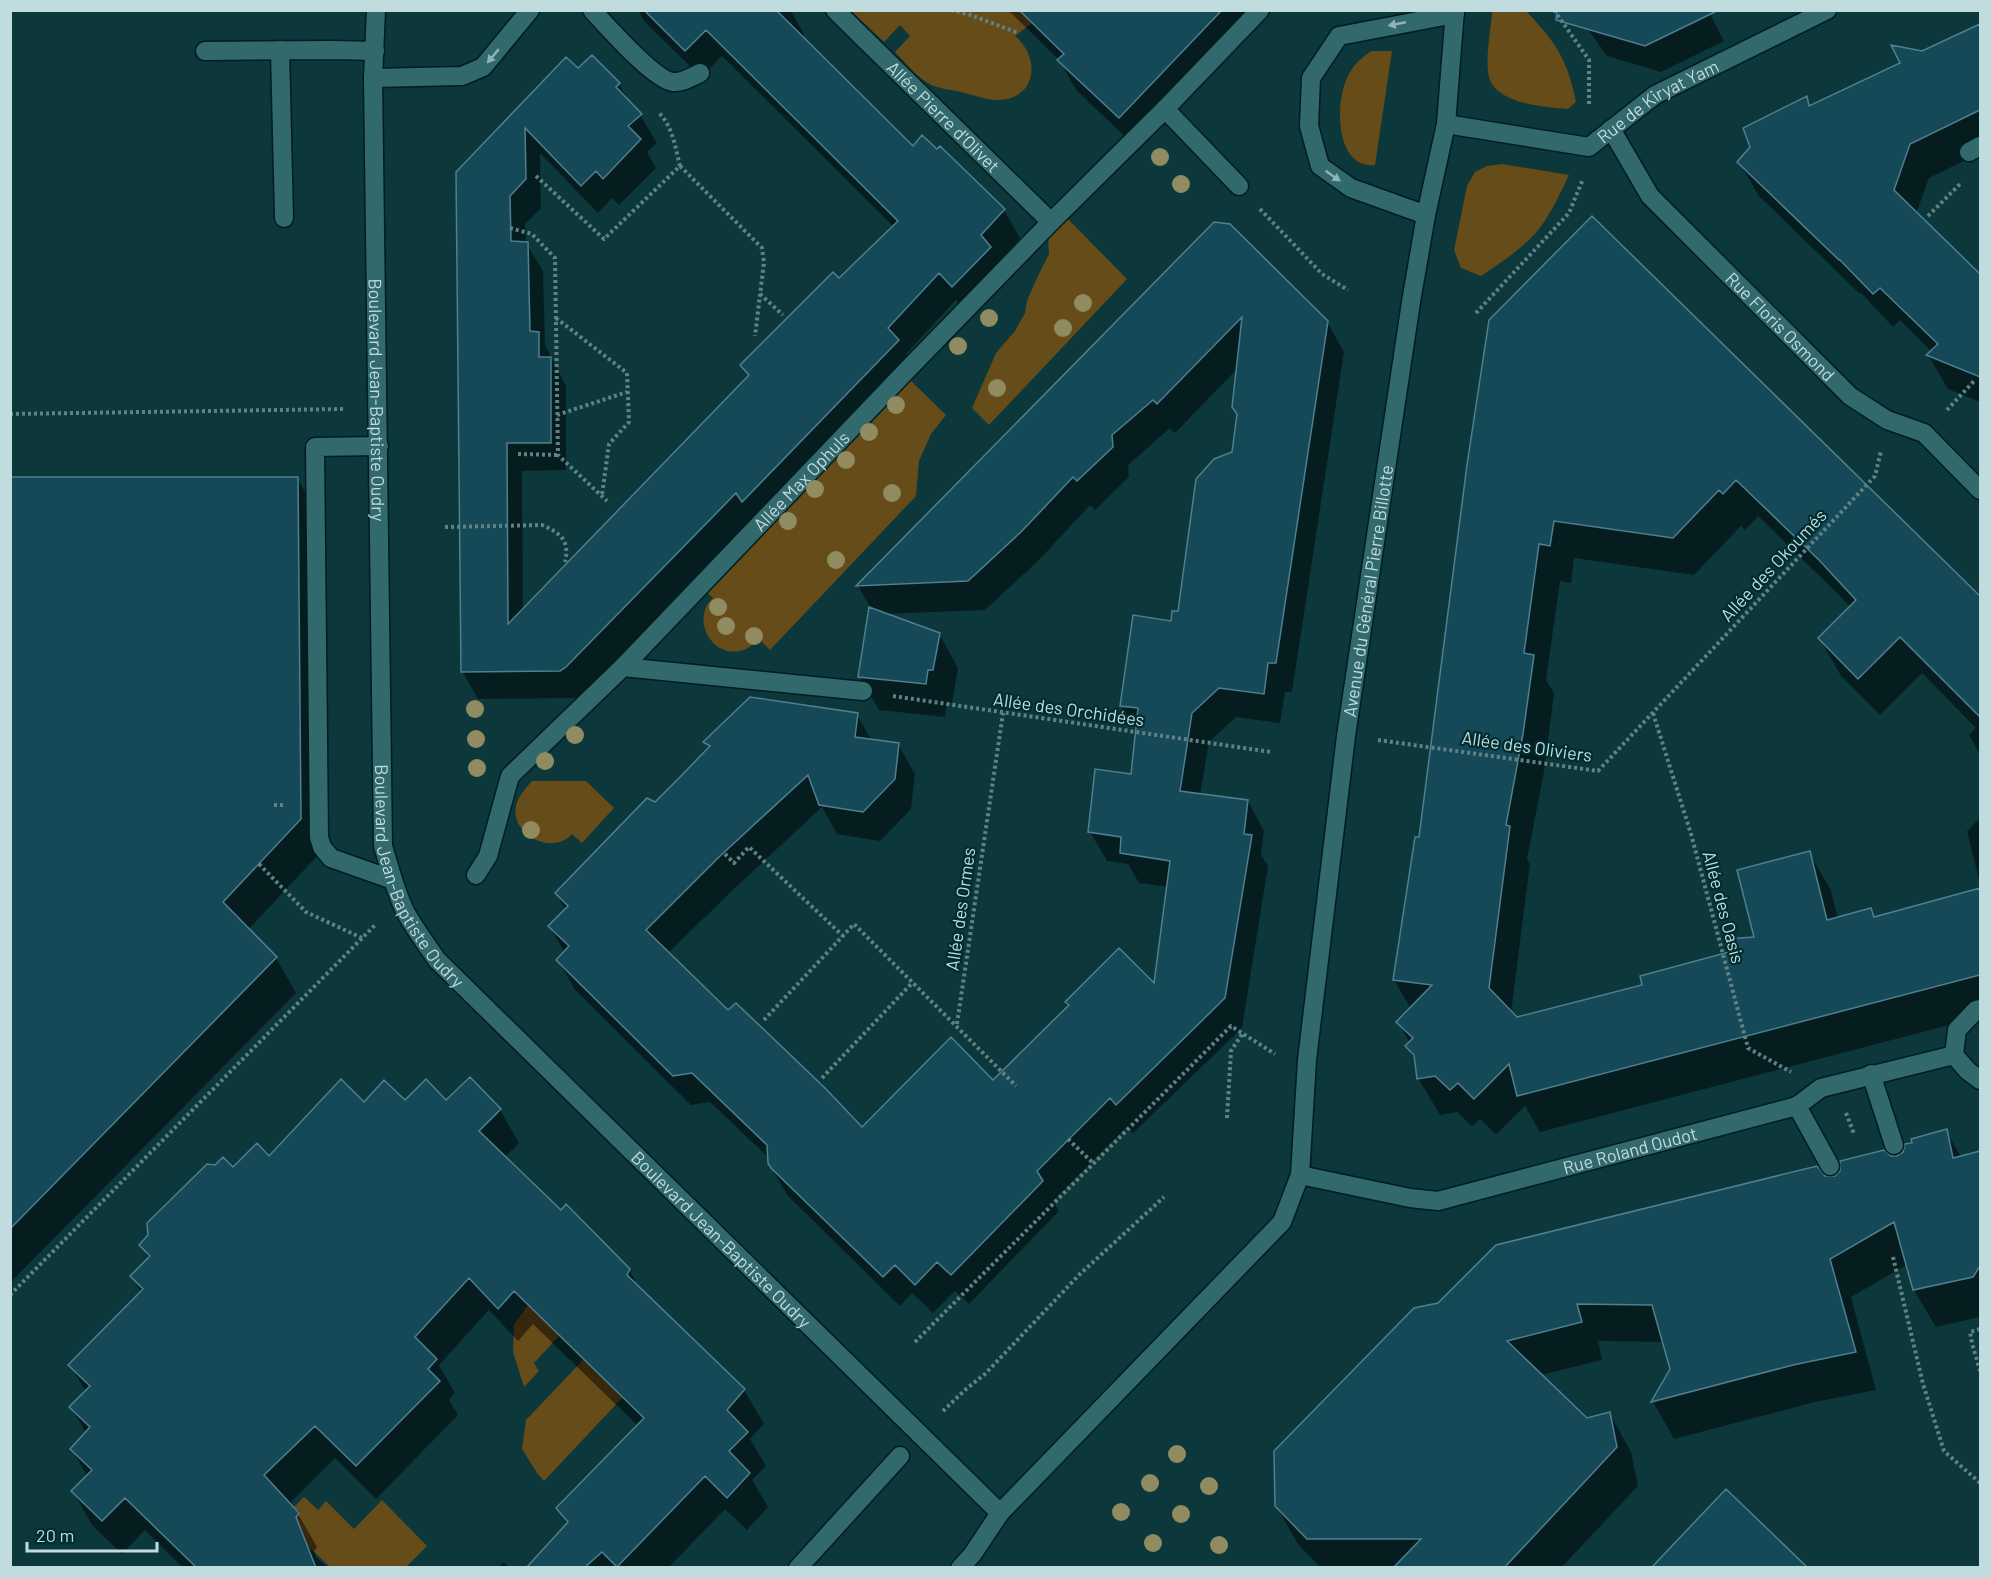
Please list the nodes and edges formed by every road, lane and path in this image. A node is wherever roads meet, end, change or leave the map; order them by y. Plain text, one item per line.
1 (376, 10) edge
2 (530, 10) edge
3 (592, 10) edge
4 (835, 10) edge
5 (951, 10) edge
6 (1260, 10) edge
7 (1554, 10) edge
8 (1827, 10) edge
9 (1455, 12) edge
10 (1018, 33) dead end
11 (280, 50) junction
12 (205, 51) dead end
13 (375, 51) junction
14 (700, 73) dead end
15 (374, 78) junction
16 (1165, 109) junction
17 (657, 111) dead end
18 (1589, 117) dead end
19 (1446, 124) junction
20 (1611, 129) junction
21 (680, 166) junction
22 (1585, 174) dead end
23 (536, 176) dead end
24 (1965, 179) dead end
25 (1239, 186) joint
26 (1426, 215) junction
27 (1929, 216) dead end
28 (284, 218) dead end
29 (1051, 222) junction
30 (510, 228) dead end
31 (1348, 290) dead end
32 (760, 294) junction
33 (1476, 313) dead end
34 (783, 315) dead end
35 (556, 318) junction
36 (755, 336) dead end
37 (1975, 380) dead end
38 (627, 392) junction
39 (345, 409) dead end
40 (10, 414) edge
41 (557, 415) junction
42 (1887, 420) junction
43 (1924, 433) junction
44 (379, 446) junction
45 (518, 453) dead end
46 (558, 454) junction
47 (1980, 490) edge
48 (602, 496) junction
49 (607, 501) dead end
50 (445, 526) dead end
51 (565, 562) dead end
52 (623, 667) junction
53 (863, 691) joint
54 (1003, 713) junction
55 (1653, 713) junction
56 (1374, 739) dead end
57 (1271, 752) dead end
58 (725, 854) dead end
59 (259, 864) dead end
60 (476, 875) dead end
61 (393, 880) junction
62 (377, 923) dead end
63 (843, 936) junction
64 (362, 938) junction
65 (914, 982) junction
66 (1980, 1009) edge
67 (764, 1020) dead end
68 (957, 1025) junction
69 (1242, 1034) junction
70 (1954, 1055) junction
71 (1285, 1056) dead end
72 (1794, 1073) dead end
73 (1871, 1074) junction
74 (822, 1078) dead end
75 (1980, 1080) edge
76 (1016, 1086) dead end
77 (1797, 1106) junction
78 (1845, 1109) dead end
79 (1227, 1118) dead end
80 (1854, 1136) dead end
81 (1068, 1139) dead end
82 (1894, 1145) dead end
83 (1093, 1163) junction
84 (1830, 1166) dead end
85 (1300, 1175) junction
86 (1164, 1197) dead end
87 (1893, 1257) dead end
88 (10, 1295) edge
89 (1980, 1329) edge
90 (915, 1342) dead end
91 (1980, 1371) edge
92 (941, 1414) dead end
93 (900, 1456) dead end
94 (1980, 1483) edge
95 (1000, 1513) junction
96 (972, 1563) edge
97 (798, 1568) edge

1 - 13 street, Boulevard Jean-Baptiste Oudry
2 -> 15 street
3 - 14 street
4 - 29 street, Allée Pierre d'Olivet
5 - 10 path
6 - 16 street, Allée Max Ophuls
7 - 18 path
8 - 20 street, Rue de Kiryat Yam
9 - 19 street, Avenue du Général Pierre Billotte
9 -> 26 street
11 - 12 street
11 - 13 street
11 - 28 street
13 - 15 street, Boulevard Jean-Baptiste Oudry
15 - 44 street, Boulevard Jean-Baptiste Oudry
16 - 25 street
16 - 29 street, Allée Max Ophuls
17 - 21 path
19 - 20 street, Rue de Kiryat Yam
19 - 26 street, Avenue du Général Pierre Billotte
20 - 42 street, Rue Floris Osmond
21 - 23 path
21 - 32 path
22 - 33 path
24 - 27 path
25 - 31 path
26 - 85 street, Avenue du Général Pierre Billotte
29 - 52 street, Allée Max Ophuls
30 - 35 path
32 - 34 path
32 - 36 path
35 - 38 path
35 - 41 path
37 - 43 path
38 - 41 path
38 - 48 path
39 - 40 path
41 - 46 path
42 - 43 street, Rue Floris Osmond
42 - 55 path, Allée des Okoumés
43 - 47 street, Rue Floris Osmond
44 - 61 street, Boulevard Jean-Baptiste Oudry
44 - 61 street
45 - 46 path
46 - 48 path
48 - 49 path
50 - 51 path
52 - 53 street
52 - 60 street, Allée Max Ophuls
53 - 54 path, Allée des Orchidées
54 - 57 path, Allée des Orchidées
54 - 68 path, Allée des Ormes
55 - 56 path, Allée des Oliviers
55 - 72 path, Allée des Oasis
58 - 63 path
59 - 64 path
61 - 95 street, Boulevard Jean-Baptiste Oudry
62 - 64 path
63 - 65 path
63 - 67 path
64 - 88 path
65 - 68 path
65 - 74 path
66 - 70 street
68 - 76 path
69 - 71 path
69 - 79 path
69 - 83 path
70 - 73 street, Rue Roland Oudot
70 - 75 street
73 - 77 street, Rue Roland Oudot
73 - 82 street
77 - 84 street
77 - 85 street, Rue Roland Oudot
78 - 80 path
81 - 83 path
83 - 90 path
85 - 95 street, Avenue du Général Pierre Billotte
86 - 92 path
87 - 94 path
89 - 91 path
93 - 97 street
95 - 96 street

